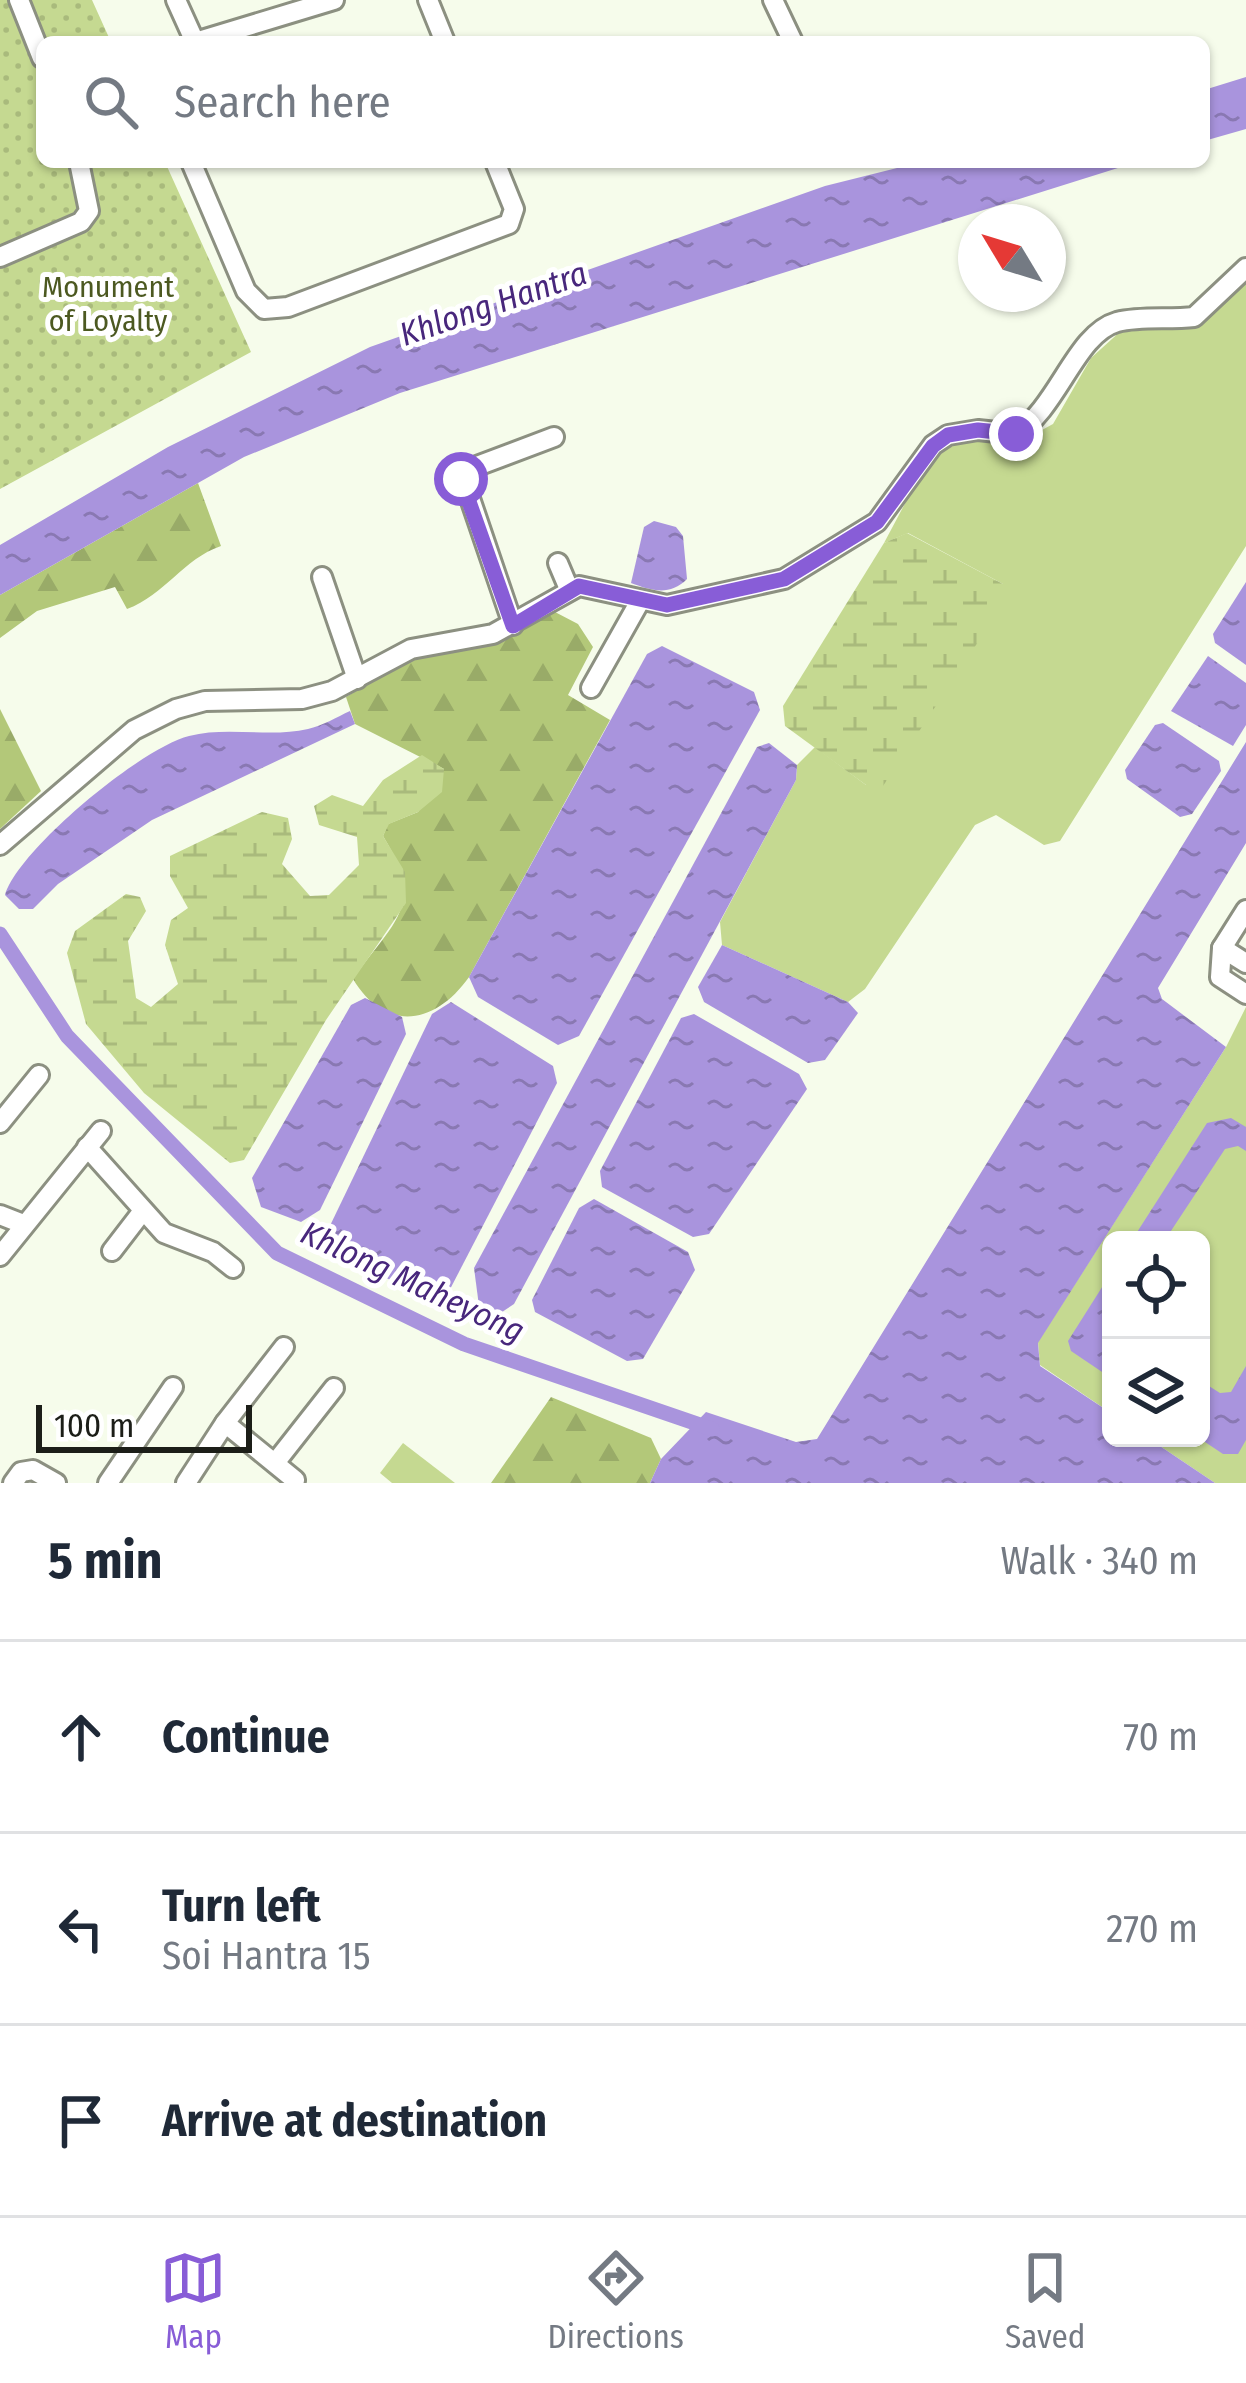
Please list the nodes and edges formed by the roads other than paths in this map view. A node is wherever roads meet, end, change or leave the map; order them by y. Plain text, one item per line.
1 (19, 0) edge
2 (176, 0) edge
3 (334, 0) edge
4 (428, 0) edge
5 (773, 0) edge
6 (192, 36) edge
7 (215, 36) edge
8 (443, 36) edge
9 (790, 36) edge
10 (36, 43) edge
11 (80, 168) edge
12 (194, 168) edge
13 (497, 168) edge
14 (0, 257) edge
15 (1246, 268) edge
16 (554, 437) dead end
17 (558, 563) dead end
18 (322, 578) dead end
19 (569, 589) junction
20 (640, 601) junction
21 (513, 626) junction
22 (357, 679) junction
23 (591, 688) dead end
24 (0, 845) edge
25 (1246, 910) edge
26 (1243, 979) edge
27 (39, 1076) dead end
28 (0, 1123) edge
29 (101, 1131) dead end
30 (87, 1147) junction
31 (142, 1212) junction
32 (0, 1215) edge
33 (23, 1225) junction
34 (112, 1251) dead end
35 (0, 1256) edge
36 (233, 1268) dead end
37 (284, 1347) dead end
38 (173, 1387) dead end
39 (334, 1388) dead end
40 (225, 1423) junction
41 (275, 1463) junction
42 (295, 1480) dead end
43 (13, 1483) edge
44 (56, 1483) edge
45 (109, 1483) edge
46 (186, 1483) edge

1 - 10 street
2 - 6 street
3 - 7 street
4 - 8 street
5 - 9 street
11 - 14 street
12 - 13 street
15 - 20 street
16 - 21 street
17 - 19 street
18 - 22 street
19 - 20 street
19 - 21 street
20 - 23 street
21 - 22 street
22 - 24 street
25 - 26 street
27 - 28 street
29 - 30 street
30 - 31 street
30 - 33 street
31 - 34 street
31 - 36 street
32 - 33 street
33 - 35 street
37 - 40 street
38 - 45 street
39 - 41 street
40 - 41 street
40 - 46 street
41 - 42 street
43 - 44 street

